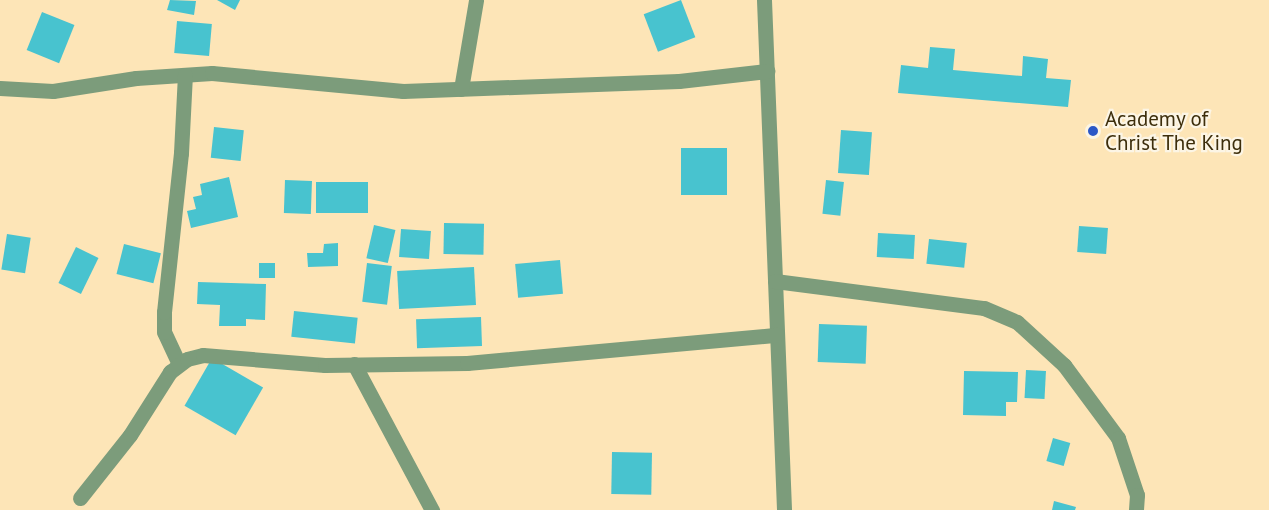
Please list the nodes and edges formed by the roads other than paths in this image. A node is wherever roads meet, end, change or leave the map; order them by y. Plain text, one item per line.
1 (476, 0) edge
2 (764, 0) edge
3 (767, 71) junction
4 (185, 75) junction
5 (0, 87) edge
6 (461, 89) junction
7 (775, 281) junction
8 (777, 335) junction
9 (179, 364) junction
10 (354, 364) junction
11 (80, 498) dead end
12 (432, 510) edge
13 (784, 510) edge
14 (1136, 510) edge

1 - 6 street
2 - 3 street
3 - 6 street
3 - 7 street
4 - 5 street
4 - 6 street
4 - 9 street
7 - 8 street
7 - 14 street
8 - 10 street
8 - 13 street
9 - 10 street
9 - 11 street
10 - 12 street

